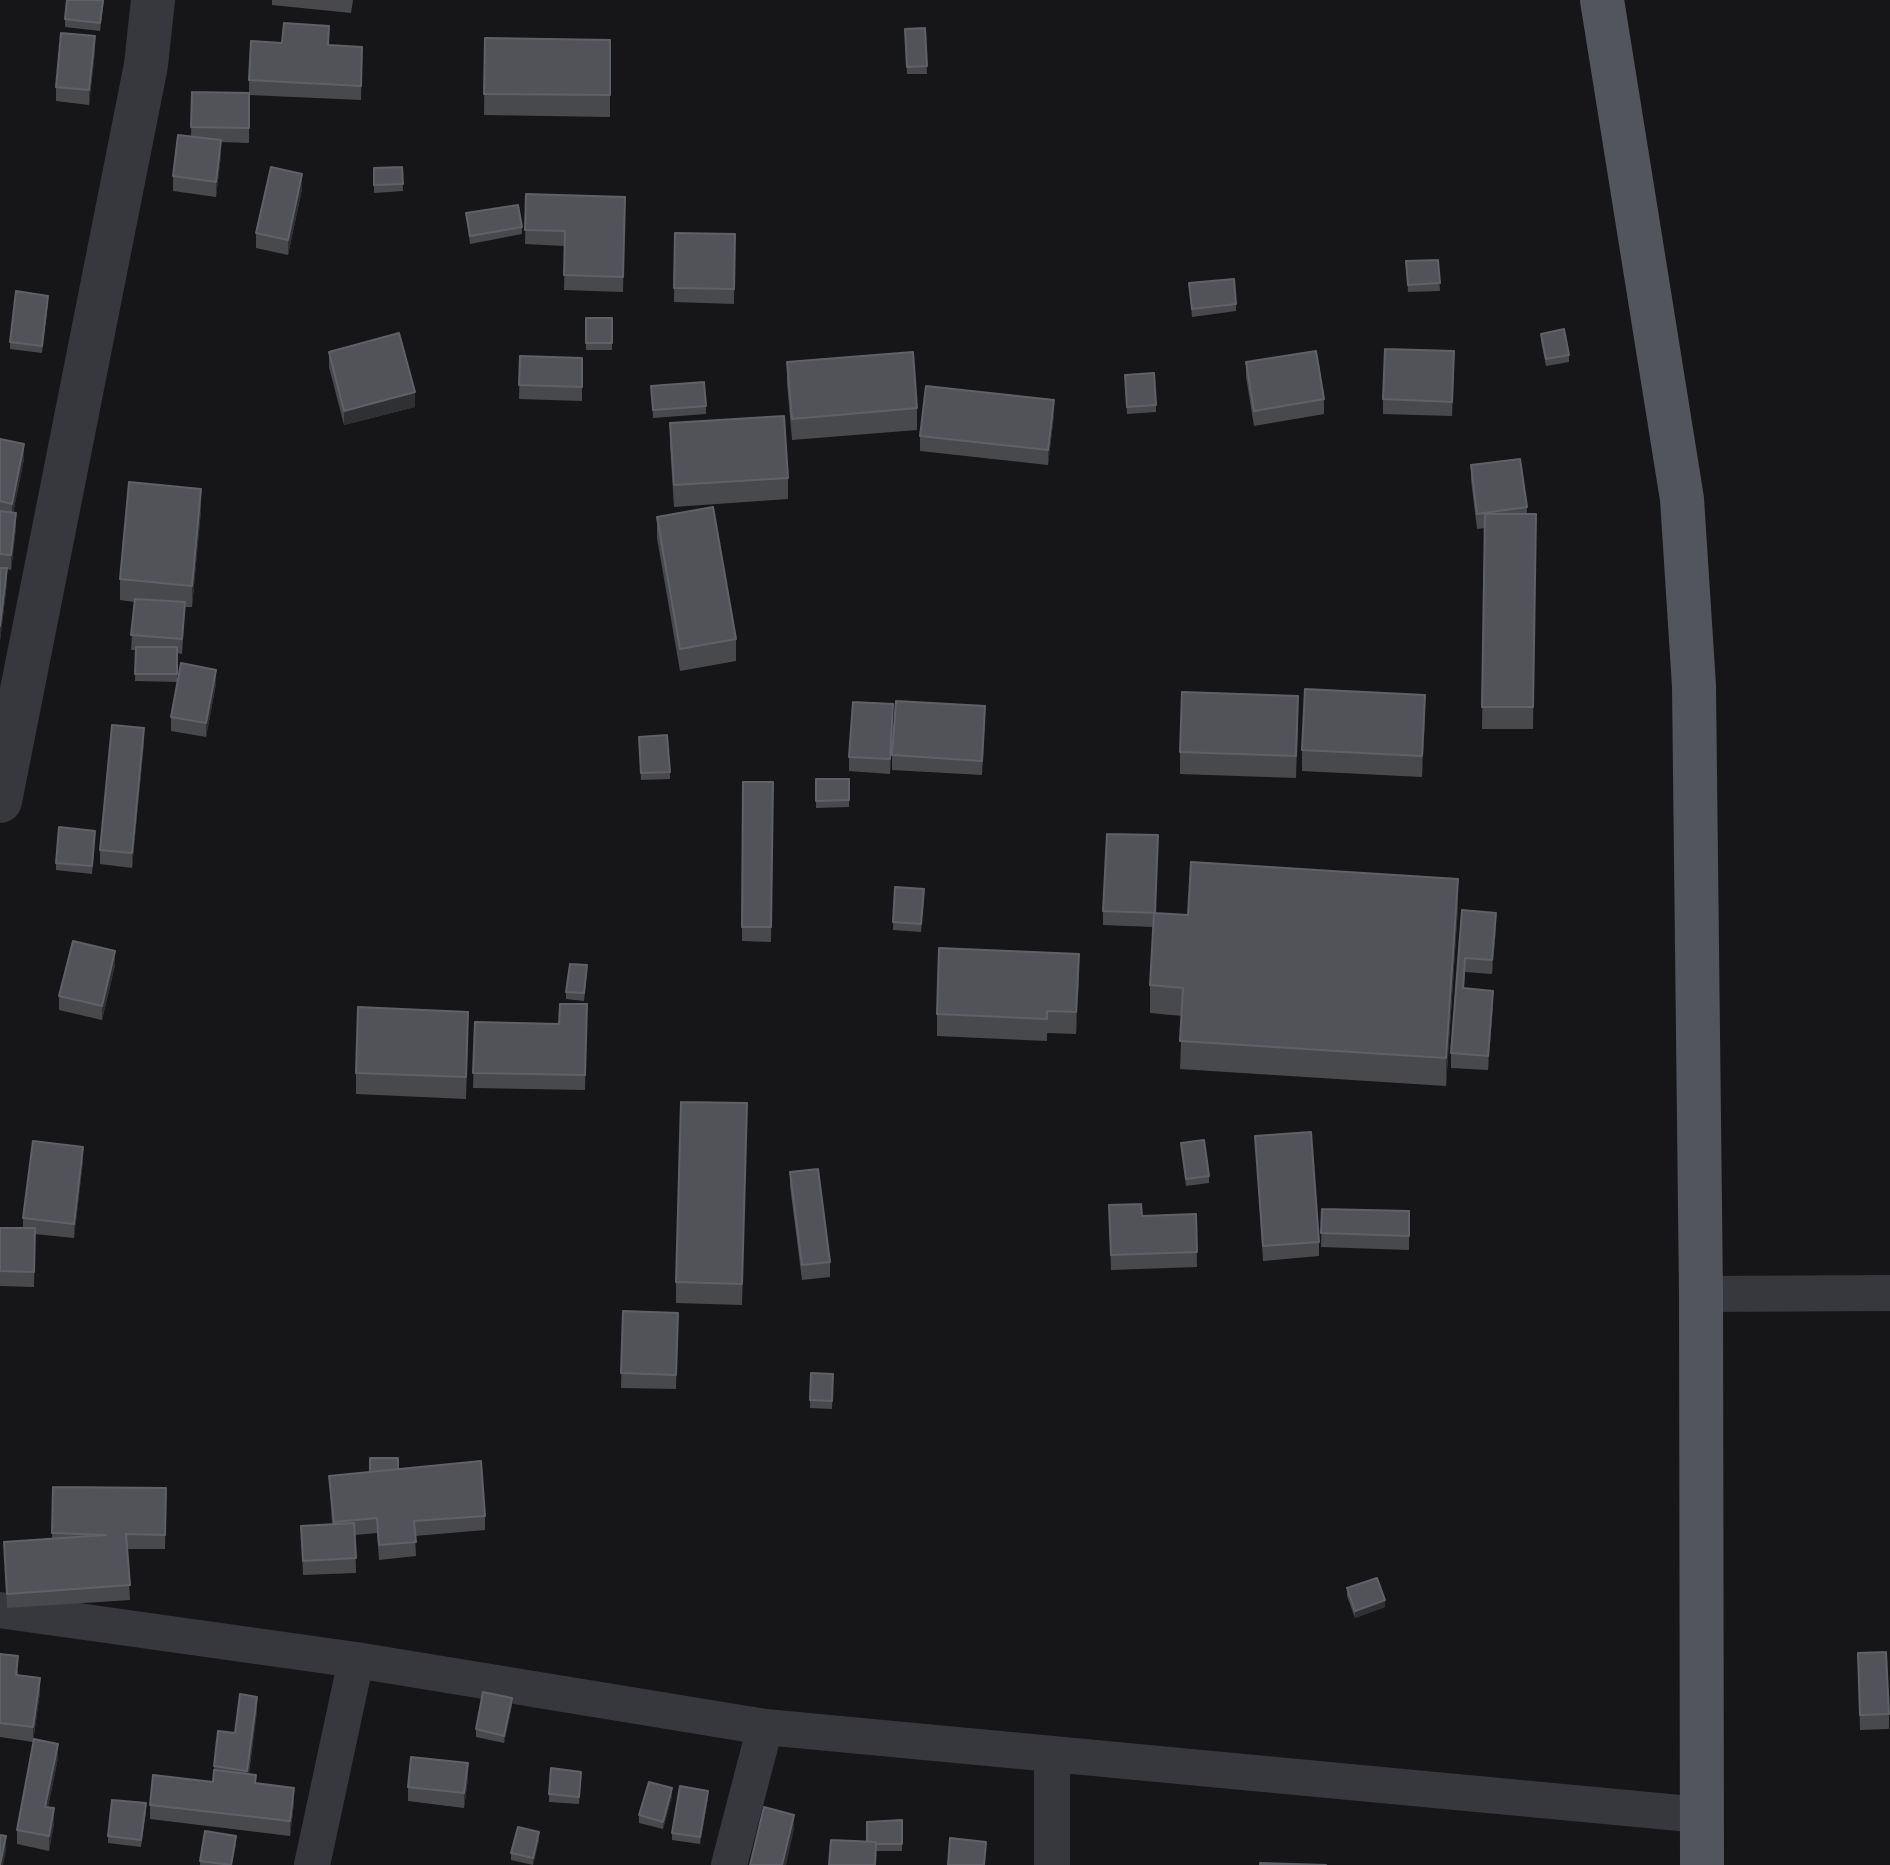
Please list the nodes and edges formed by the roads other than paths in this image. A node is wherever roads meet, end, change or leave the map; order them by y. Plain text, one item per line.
1 (153, 0) edge
2 (1602, 0) edge
3 (0, 801) edge
4 (1890, 1293) edge
5 (1701, 1294) junction
6 (0, 1610) edge
7 (356, 1660) junction
8 (765, 1727) junction
9 (1052, 1755) junction
10 (1701, 1815) junction
11 (312, 1865) edge
12 (729, 1865) edge
13 (1052, 1865) edge
14 (1702, 1865) edge

1 - 3 street
2 - 5 main road
4 - 5 street
5 - 10 main road
6 - 7 street
7 - 8 street
7 - 11 street
8 - 9 street
8 - 12 street
9 - 10 street
9 - 13 street
10 - 14 main road

